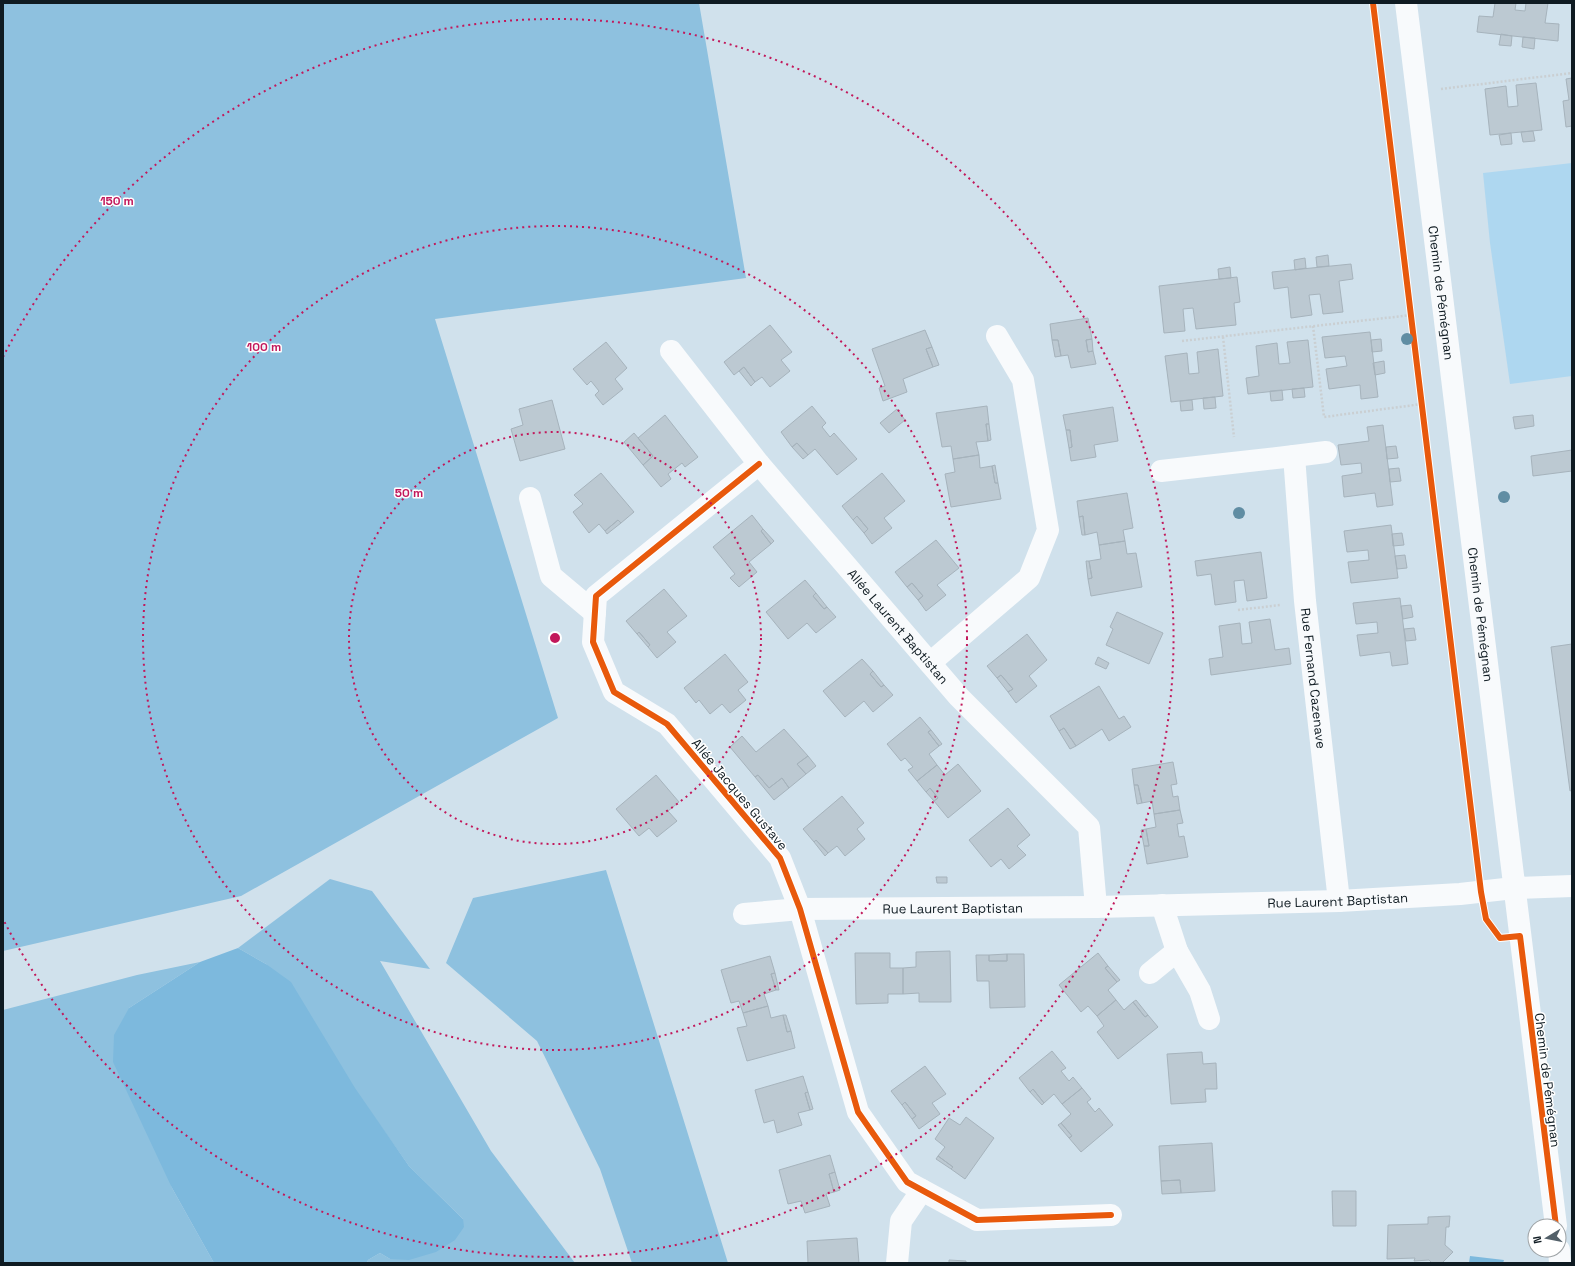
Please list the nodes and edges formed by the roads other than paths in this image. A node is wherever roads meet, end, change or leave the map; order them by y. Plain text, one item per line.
1 (1406, 3) edge
2 (997, 336) dead end
3 (670, 351) dead end
4 (1326, 452) dead end
5 (1294, 456) junction
6 (759, 464) junction
7 (1161, 471) dead end
8 (530, 498) dead end
9 (595, 613) junction
10 (930, 663) junction
11 (1572, 886) edge
12 (1514, 888) junction
13 (1339, 900) junction
14 (1162, 905) junction
15 (1096, 907) junction
16 (800, 909) junction
17 (744, 914) dead end
18 (1177, 951) junction
19 (1150, 973) dead end
20 (1209, 1019) dead end
21 (922, 1190) junction
22 (1111, 1215) dead end
23 (1555, 1218) edge
24 (897, 1263) edge

1 - 12 street, Chemin de Pémégnan
2 - 10 street
3 - 6 street, Allée Laurent Baptistan
4 - 5 street
5 - 7 street
5 - 13 street, Rue Fernand Cazenave
6 - 9 street, Allée Jacques Gustave
6 - 10 street, Allée Laurent Baptistan
8 - 9 street
9 - 16 street, Allée Jacques Gustave
10 - 15 street, Allée Laurent Baptistan
11 - 12 street, Rue Laurent Baptistan
12 - 13 street, Rue Laurent Baptistan
12 - 23 street, Chemin de Pémégnan
13 - 14 street, Rue Laurent Baptistan
14 - 15 street, Rue Laurent Baptistan
14 - 18 street
15 - 16 street, Rue Laurent Baptistan
16 - 17 street, Rue Laurent Baptistan
16 - 21 street, Allée Jacques Gustave
18 - 19 street
18 - 20 street
21 - 22 street, Allée Jacques Gustave
21 - 24 street

